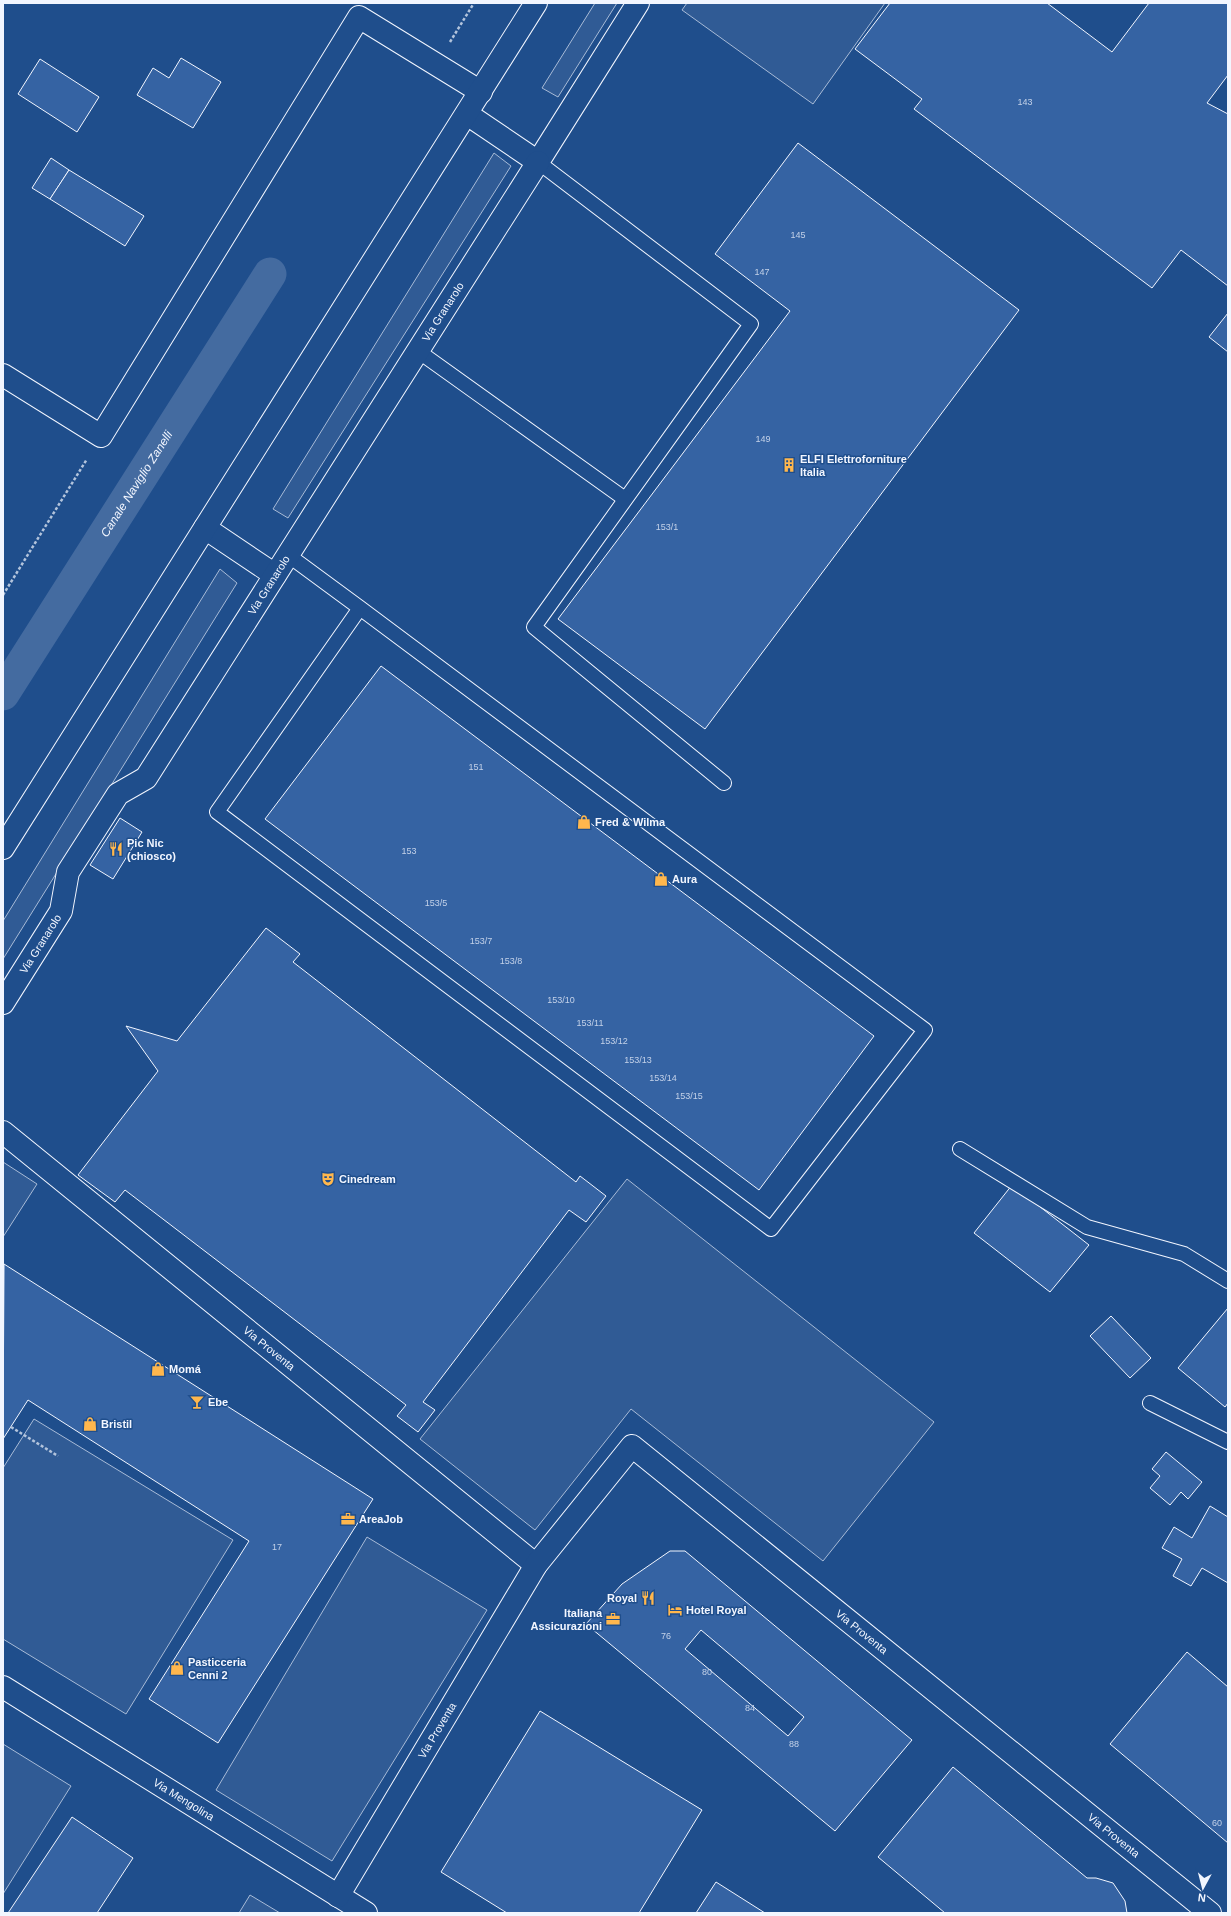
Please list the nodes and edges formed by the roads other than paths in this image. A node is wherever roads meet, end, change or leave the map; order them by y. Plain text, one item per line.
1 (536, 3) edge
2 (638, 3) edge
3 (481, 92) junction
4 (467, 114) junction
5 (538, 162) junction
6 (418, 351) junction
7 (3, 375) edge
8 (625, 499) junction
9 (205, 528) junction
10 (288, 555) junction
11 (275, 575) junction
12 (360, 608) junction
13 (724, 784) dead end
14 (3, 848) edge
15 (3, 1002) edge
16 (3, 1132) edge
17 (960, 1149) dead end
18 (1228, 1281) edge
19 (1150, 1403) dead end
20 (1228, 1442) edge
21 (536, 1565) junction
22 (3, 1686) edge
23 (338, 1896) junction
24 (366, 1913) edge
25 (1210, 1913) edge

1 - 3 street
2 - 5 street, Via Granarolo
3 - 4 street
3 - 7 street
4 - 5 street
4 - 9 street
5 - 6 street, Via Granarolo
5 - 8 lane
6 - 8 lane
6 - 10 street, Via Granarolo
8 - 13 lane
9 - 11 street
9 - 14 street
10 - 11 street, Via Granarolo
10 - 12 lane
11 - 15 street, Via Granarolo
12 - 12 lane
16 - 21 street, Via Proventa
17 - 18 lane
19 - 20 lane
21 - 23 street, Via Proventa
21 - 25 street, Via Proventa
22 - 23 street, Via Mengolina
23 - 24 street, Via Mengolina

